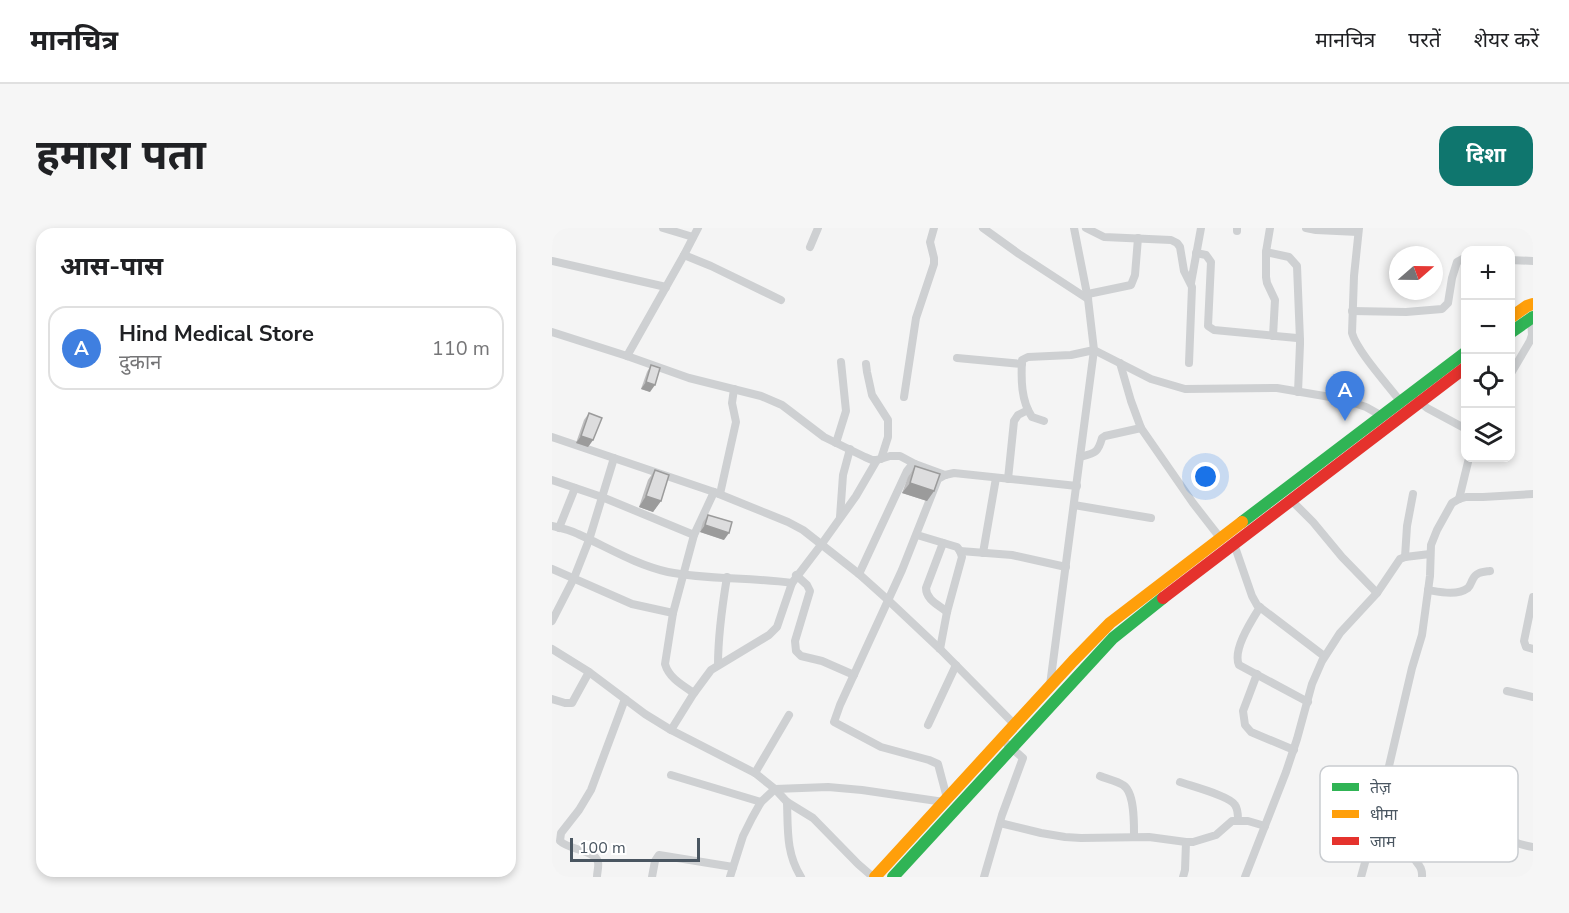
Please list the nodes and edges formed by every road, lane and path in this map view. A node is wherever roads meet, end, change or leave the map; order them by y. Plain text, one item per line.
1 (663, 228) edge
2 (698, 228) edge
3 (818, 228) edge
4 (934, 228) edge
5 (983, 228) edge
6 (1074, 228) edge
7 (1086, 228) edge
8 (1201, 228) edge
9 (1270, 228) edge
10 (1306, 228) edge
11 (1359, 230) edge
12 (693, 237) junction
13 (1138, 238) junction
14 (810, 247) dead end
15 (1266, 252) junction
16 (1196, 253) junction
17 (684, 255) junction
18 (1461, 260) edge
19 (1515, 260) edge
20 (552, 261) edge
21 (1533, 261) edge
22 (1191, 283) junction
23 (666, 287) junction
24 (1088, 297) junction
25 (781, 300) dead end
26 (1533, 304) edge
27 (1352, 311) junction
28 (1515, 314) edge
29 (1532, 318) edge
30 (1515, 330) edge
31 (552, 332) edge
32 (1273, 336) junction
33 (1300, 340) junction
34 (1094, 350) junction
35 (1464, 354) edge
36 (627, 356) junction
37 (957, 358) dead end
38 (841, 362) dead end
39 (1120, 363) junction
40 (1189, 363) dead end
41 (866, 364) dead end
42 (1022, 364) junction
43 (1515, 366) edge
44 (1461, 370) edge
45 (734, 389) junction
46 (1298, 392) junction
47 (904, 397) dead end
48 (1409, 399) junction
49 (1028, 410) junction
50 (1382, 416) junction
51 (1044, 420) dead end
52 (1461, 426) edge
53 (1141, 428) junction
54 (552, 437) edge
55 (836, 443) junction
56 (850, 449) junction
57 (1080, 457) junction
58 (615, 458) junction
59 (879, 459) junction
60 (1468, 462) edge
61 (915, 464) junction
62 (945, 475) junction
63 (996, 478) junction
64 (1008, 479) junction
65 (552, 480) edge
66 (1077, 486) junction
67 (575, 488) junction
68 (717, 493) junction
69 (1413, 494) dead end
70 (1533, 494) edge
71 (602, 497) junction
72 (1459, 499) junction
73 (1291, 500) junction
74 (1074, 505) junction
75 (840, 517) junction
76 (1151, 518) dead end
77 (555, 527) edge
78 (694, 535) junction
79 (917, 536) junction
80 (1221, 539) junction
81 (589, 540) junction
82 (943, 543) junction
83 (1234, 544) junction
84 (821, 545) junction
85 (960, 551) junction
86 (983, 553) junction
87 (1430, 554) junction
88 (1405, 557) junction
89 (1066, 567) junction
90 (552, 569) edge
91 (1490, 571) dead end
92 (683, 574) junction
93 (859, 574) junction
94 (574, 578) junction
95 (727, 578) junction
96 (794, 579) junction
97 (1428, 590) junction
98 (1377, 592) junction
99 (1533, 597) edge
100 (888, 600) junction
101 (1260, 607) junction
102 (947, 612) junction
103 (673, 613) junction
104 (552, 621) edge
105 (552, 649) edge
106 (940, 649) junction
107 (1533, 649) edge
108 (1324, 656) junction
109 (718, 665) junction
110 (956, 665) junction
111 (589, 672) junction
112 (1257, 674) junction
113 (854, 675) junction
114 (1050, 686) junction
115 (1507, 691) dead end
116 (694, 693) junction
117 (1533, 696) edge
118 (552, 699) edge
119 (625, 699) junction
120 (1308, 702) junction
121 (789, 715) dead end
122 (928, 725) dead end
123 (1015, 725) junction
124 (671, 730) junction
125 (1006, 744) junction
126 (1294, 750) junction
127 (1389, 766) edge
128 (755, 773) junction
129 (671, 775) dead end
130 (1100, 776) dead end
131 (1180, 782) dead end
132 (775, 789) junction
133 (946, 800) junction
134 (761, 802) junction
135 (787, 802) junction
136 (1238, 820) junction
137 (1000, 823) junction
138 (1265, 826) junction
139 (1134, 837) junction
140 (1186, 842) junction
141 (1518, 844) edge
142 (1533, 847) edge
143 (1365, 862) edge
144 (1416, 862) edge
145 (733, 867) junction
146 (597, 877) edge
147 (652, 877) edge
148 (730, 877) edge
149 (801, 877) edge
150 (874, 877) edge
151 (894, 877) edge
152 (984, 877) edge
153 (1183, 877) edge
154 (1245, 877) edge
155 (1361, 877) edge
156 (1422, 877) edge

1 - 12 street
2 - 12 street
3 - 14 street
4 - 47 street
5 - 24 street
6 - 24 street
7 - 13 street
8 - 16 street
9 - 15 street
10 - 11 street
11 - 27 street
12 - 17 street
13 - 22 street
13 - 24 street
15 - 32 street
15 - 33 street
16 - 22 street
16 - 32 street
17 - 23 street
17 - 25 street
18 - 27 street
19 - 21 street
20 - 23 street
22 - 40 street
23 - 36 street
24 - 34 street
26 - 28 street
27 - 48 street
29 - 30 street
29 - 43 street
31 - 36 street
32 - 33 street
33 - 46 street
34 - 39 street
34 - 42 street
34 - 57 street
35 - 48 street
36 - 45 street
37 - 42 street
38 - 55 street
39 - 46 street
39 - 53 street
41 - 59 street
42 - 49 street
44 - 48 street
45 - 55 street
45 - 68 street
46 - 50 street
48 - 50 street
48 - 52 street
48 - 73 street
49 - 51 street
49 - 64 street
50 - 80 street
53 - 57 street
53 - 80 street
54 - 58 street
55 - 56 street
56 - 59 street
56 - 75 street
57 - 66 street
58 - 68 street
58 - 71 street
59 - 61 street
59 - 75 street
60 - 72 street
61 - 62 street
61 - 93 street
62 - 63 street
62 - 79 street
63 - 64 street
63 - 86 street
64 - 66 street
65 - 67 street
66 - 74 street
67 - 71 street
67 - 77 street
68 - 78 street
68 - 84 street
69 - 88 street
70 - 72 street
71 - 78 street
71 - 81 street
72 - 87 street
73 - 83 street
73 - 98 street
74 - 76 street
74 - 89 street
75 - 84 street
77 - 81 street
78 - 92 street
79 - 82 street
79 - 100 street
80 - 114 street
81 - 92 street
81 - 94 street
82 - 85 street
82 - 102 street
83 - 101 street
83 - 125 street
84 - 93 street
84 - 96 street
85 - 86 street
85 - 102 street
86 - 89 street
87 - 88 street
87 - 97 street
88 - 98 street
89 - 114 street
90 - 94 street
91 - 97 street
92 - 95 street
92 - 103 street
93 - 100 street
94 - 103 street
94 - 104 street
95 - 96 street
95 - 109 street
96 - 109 street
96 - 113 street
97 - 127 street
98 - 108 street
99 - 107 street
100 - 106 street
100 - 113 street
101 - 108 street
101 - 112 street
102 - 106 street
103 - 116 street
105 - 111 street
106 - 110 street
108 - 120 street
109 - 116 street
110 - 122 street
110 - 123 street
111 - 118 street
111 - 119 street
112 - 120 street
112 - 126 street
113 - 133 street
114 - 123 street
115 - 117 street
116 - 124 street
119 - 124 street
119 - 146 street
120 - 126 street
121 - 128 street
123 - 125 street
124 - 128 street
125 - 133 street
125 - 137 street
125 - 151 street
126 - 138 street
128 - 132 street
129 - 134 street
130 - 139 street
131 - 136 street
132 - 133 street
132 - 134 street
132 - 135 street
133 - 150 street
134 - 145 street
135 - 149 street
135 - 150 street
136 - 138 street
136 - 140 street
137 - 139 street
137 - 152 street
138 - 154 street
139 - 140 street
140 - 153 street
141 - 142 street
143 - 155 street
144 - 156 street
145 - 147 street
145 - 148 street

